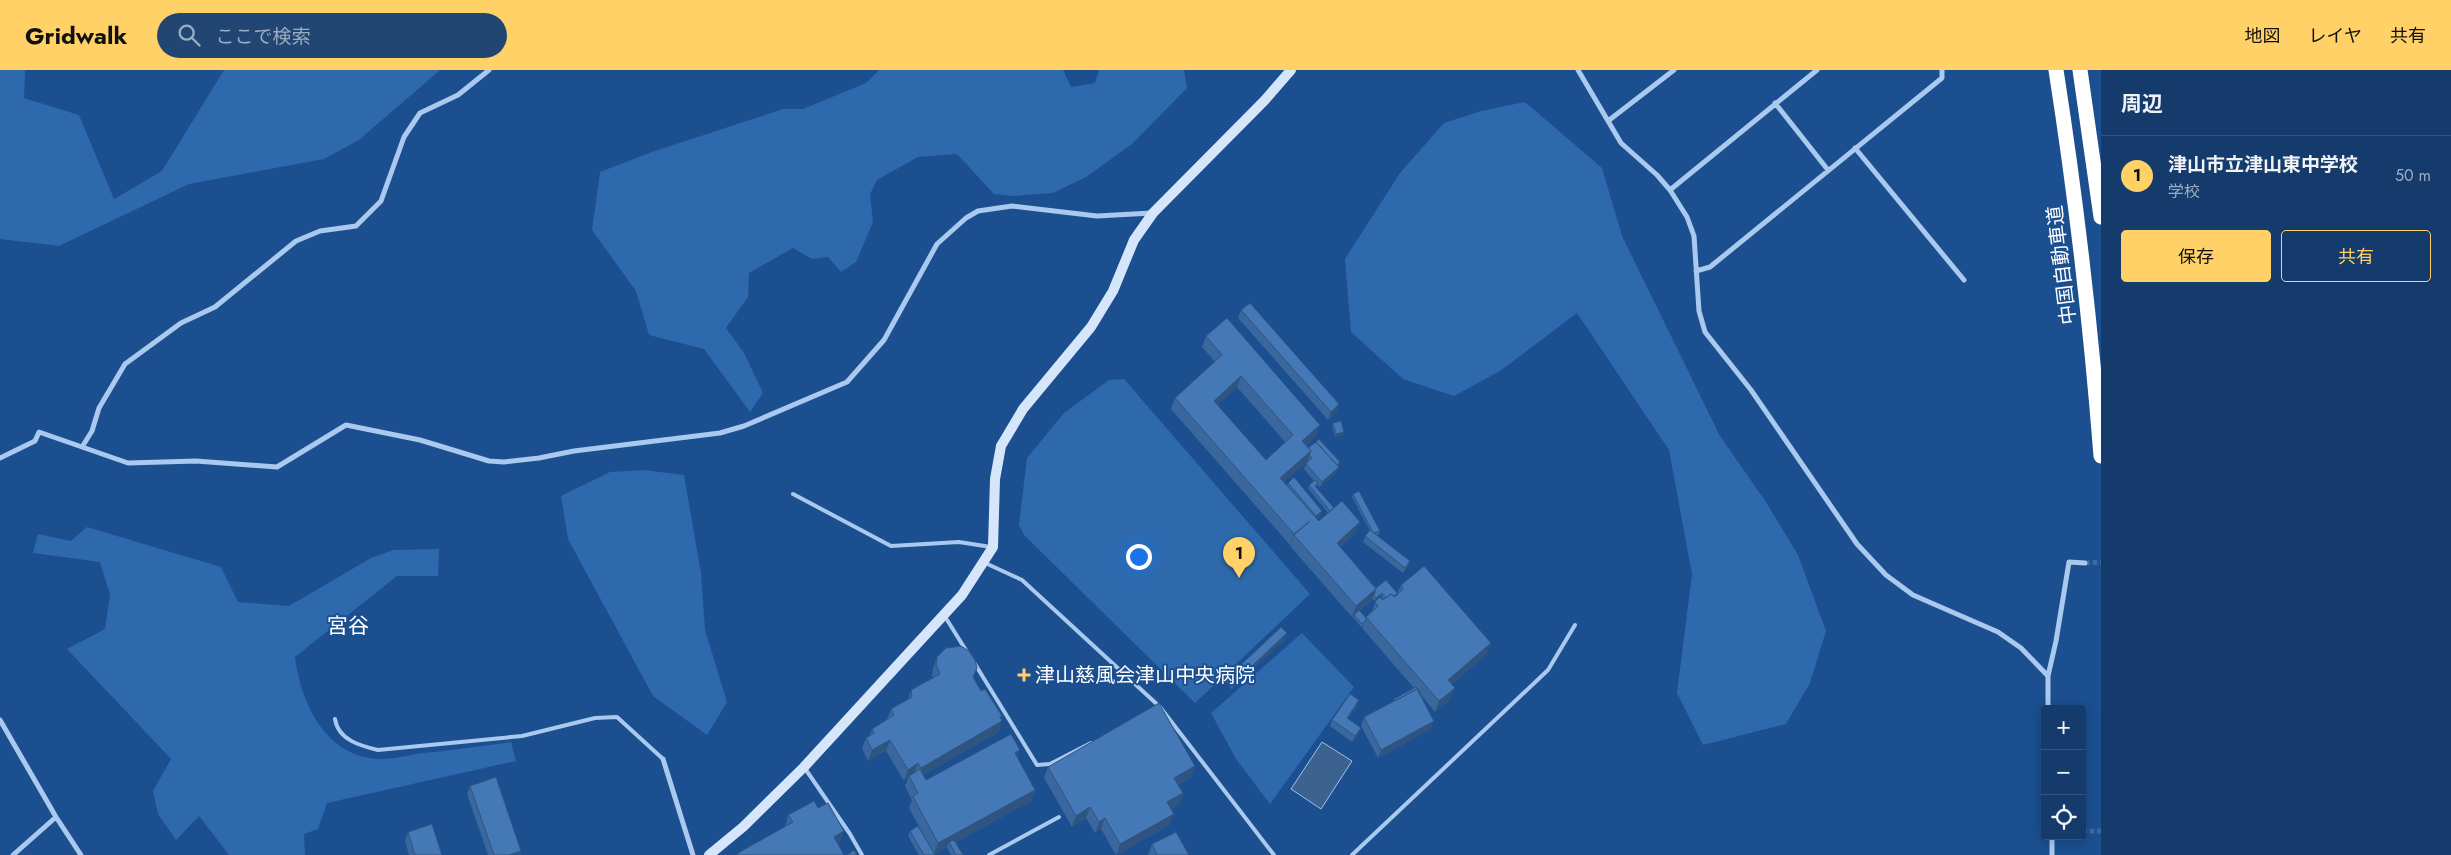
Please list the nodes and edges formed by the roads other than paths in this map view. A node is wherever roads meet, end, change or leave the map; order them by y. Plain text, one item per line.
1 (489, 70) edge
2 (1291, 70) edge
3 (1578, 70) edge
4 (1674, 70) edge
5 (1817, 70) edge
6 (1942, 70) edge
7 (2056, 70) edge
8 (2080, 70) edge
9 (1775, 103) junction
10 (1608, 121) junction
11 (1855, 148) junction
12 (1828, 170) junction
13 (1670, 190) junction
14 (1153, 213) junction
15 (2101, 217) edge
16 (1696, 271) junction
17 (1964, 280) dead end
18 (82, 447) junction
19 (2101, 456) edge
20 (0, 458) edge
21 (793, 494) dead end
22 (993, 547) junction
23 (983, 562) junction
24 (2085, 563) tunnel mouth
25 (944, 615) junction
26 (1575, 625) dead end
27 (2048, 676) junction
28 (2048, 705) edge
29 (1160, 707) junction
30 (1152, 711) edge
31 (336, 719) dead end
32 (0, 720) edge
33 (1092, 742) edge
34 (663, 759) joint
35 (804, 767) junction
36 (56, 817) junction
37 (1059, 817) dead end
38 (2052, 840) edge
39 (13, 855) edge
40 (81, 855) edge
41 (694, 855) edge
42 (709, 855) edge
43 (862, 855) edge
44 (989, 855) edge
45 (1274, 855) edge
46 (1352, 855) edge
47 (2052, 855) edge

1 - 18 street
2 - 14 street
3 - 10 street
4 - 10 street
5 - 9 street
6 - 11 street
7 - 19 highway, 中国自動車道
8 - 15 highway
9 - 12 street
9 - 13 street
10 - 13 street
11 - 12 street
11 - 17 street
12 - 16 street
13 - 16 street
14 - 18 street
14 - 22 street
16 - 27 street
18 - 20 street
21 - 22 lane
22 - 23 street
23 - 25 street
23 - 29 lane
24 - 27 street
25 - 33 lane
25 - 35 street
26 - 46 lane
27 - 28 street
29 - 30 lane
29 - 45 lane
31 - 34 lane
32 - 36 street
34 - 41 street
35 - 42 street
35 - 43 lane
36 - 39 street
36 - 40 street
37 - 44 lane
38 - 47 street

